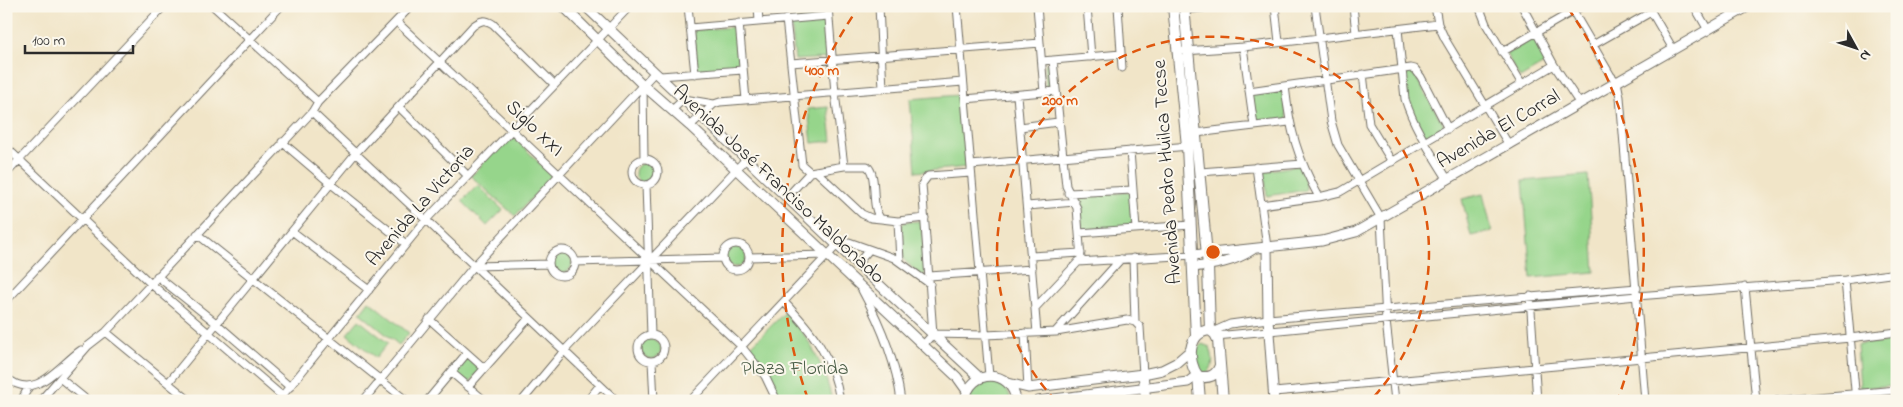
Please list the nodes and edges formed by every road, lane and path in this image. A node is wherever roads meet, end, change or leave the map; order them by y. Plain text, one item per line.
1 (164, 6) edge
2 (213, 6) edge
3 (281, 6) edge
4 (411, 6) edge
5 (563, 6) edge
6 (585, 6) edge
7 (630, 6) edge
8 (688, 6) edge
9 (758, 6) edge
10 (828, 6) edge
11 (879, 6) edge
12 (957, 6) edge
13 (1037, 6) edge
14 (1087, 6) edge
15 (1118, 6) edge
16 (1174, 6) edge
17 (1218, 6) edge
18 (1275, 6) edge
19 (1315, 6) edge
20 (1353, 6) edge
21 (1435, 6) edge
22 (1479, 6) edge
23 (1522, 6) edge
24 (1582, 6) edge
25 (1694, 6) edge
26 (1748, 6) edge
27 (1184, 8) edge
28 (1572, 9) edge
29 (1649, 9) edge
30 (828, 16) junction
31 (786, 19) junction
32 (397, 22) junction
33 (759, 22) junction
34 (739, 23) junction
35 (1438, 24) junction
36 (690, 28) junction
37 (1398, 28) junction
38 (608, 29) junction
39 (1708, 30) junction
40 (1536, 33) junction
41 (1356, 34) junction
42 (1319, 38) junction
43 (249, 40) junction
44 (598, 40) junction
45 (1279, 42) junction
46 (1040, 43) junction
47 (1593, 45) junction
48 (1243, 47) junction
49 (1674, 49) junction
50 (961, 50) junction
51 (1182, 52) junction
52 (1502, 52) junction
53 (1121, 54) junction
54 (881, 56) junction
55 (1091, 57) junction
56 (832, 60) junction
57 (1053, 60) junction
58 (1042, 61) junction
59 (440, 63) junction
60 (791, 63) junction
61 (1554, 65) junction
62 (1122, 68) dead end
63 (743, 70) junction
64 (1402, 70) junction
65 (658, 74) junction
66 (695, 74) junction
67 (1363, 74) junction
68 (1325, 80) junction
69 (964, 82) junction
70 (1617, 82) junction
71 (554, 84) junction
72 (1522, 84) junction
73 (643, 85) junction
74 (1285, 86) junction
75 (883, 89) junction
76 (1056, 91) junction
77 (1249, 91) junction
78 (1044, 92) junction
79 (835, 93) junction
80 (1017, 95) junction
81 (794, 96) junction
82 (684, 99) junction
83 (965, 99) junction
84 (746, 100) junction
85 (318, 102) junction
86 (714, 104) junction
87 (1580, 104) junction
88 (399, 107) junction
89 (1486, 107) junction
90 (672, 110) junction
91 (312, 112) junction
92 (702, 116) junction
93 (1058, 122) junction
94 (1289, 122) junction
95 (690, 126) junction
96 (1020, 126) junction
97 (1254, 126) junction
98 (511, 129) junction
99 (1448, 129) junction
100 (1196, 133) junction
101 (282, 142) junction
102 (1425, 143) junction
103 (1509, 145) junction
104 (1192, 146) junction
105 (6, 147) edge
106 (1130, 151) junction
107 (355, 154) junction
108 (1063, 157) junction
109 (747, 158) junction
110 (644, 159) junction
111 (20, 160) junction
112 (1024, 160) junction
113 (1392, 162) junction
114 (971, 164) junction
115 (1303, 164) junction
116 (844, 166) junction
117 (1256, 167) junction
118 (736, 169) junction
119 (813, 171) junction
120 (1200, 172) junction
121 (971, 173) junction
122 (6, 174) edge
123 (467, 175) junction
124 (558, 175) junction
125 (1448, 180) junction
126 (1359, 181) junction
127 (330, 183) junction
128 (646, 185) junction
129 (1133, 190) junction
130 (1068, 193) junction
131 (787, 197) junction
132 (1319, 198) junction
133 (1074, 202) junction
134 (1261, 205) junction
135 (1027, 206) junction
136 (925, 218) junction
137 (1381, 218) junction
138 (83, 219) junction
139 (881, 219) junction
140 (425, 221) junction
141 (898, 221) junction
142 (1191, 225) junction
143 (1136, 229) junction
144 (292, 231) junction
145 (1079, 233) junction
146 (197, 234) junction
147 (406, 244) junction
148 (837, 245) junction
149 (1267, 247) junction
150 (1254, 249) junction
151 (869, 250) junction
152 (1081, 253) junction
153 (1206, 253) junction
154 (1192, 254) junction
155 (827, 255) junction
156 (1031, 256) junction
157 (723, 258) junction
158 (749, 258) junction
159 (1133, 258) junction
160 (1121, 259) junction
161 (649, 260) junction
162 (575, 262) junction
163 (900, 262) junction
164 (1078, 262) junction
165 (549, 264) junction
166 (858, 264) junction
167 (474, 266) junction
168 (1208, 266) junction
169 (1193, 267) junction
170 (1032, 269) junction
171 (980, 273) junction
172 (1897, 273) edge
173 (157, 276) junction
174 (253, 278) junction
175 (930, 280) junction
176 (1845, 280) junction
177 (150, 283) junction
178 (860, 285) junction
179 (1745, 287) junction
180 (1637, 288) junction
181 (369, 290) junction
182 (1530, 296) junction
183 (1637, 296) junction
184 (6, 301) edge
185 (784, 302) junction
186 (1531, 307) junction
187 (1035, 308) junction
188 (1386, 310) junction
189 (529, 318) junction
190 (1268, 319) junction
191 (429, 320) junction
192 (1386, 321) junction
193 (1135, 322) junction
194 (216, 323) junction
195 (1269, 330) junction
196 (106, 332) junction
197 (209, 332) junction
198 (1037, 332) junction
199 (1056, 332) junction
200 (1897, 332) edge
201 (1025, 333) junction
202 (1213, 333) junction
203 (933, 334) junction
204 (651, 335) junction
205 (986, 335) junction
206 (1196, 336) junction
207 (329, 338) junction
208 (1850, 338) junction
209 (923, 344) junction
210 (88, 346) junction
211 (741, 346) junction
212 (1751, 346) junction
213 (1191, 350) junction
214 (564, 351) junction
215 (467, 353) junction
216 (1642, 358) junction
217 (652, 361) junction
218 (1220, 365) junction
219 (1534, 367) junction
220 (484, 368) junction
221 (451, 372) junction
222 (1143, 374) junction
223 (1198, 376) junction
224 (6, 377) edge
225 (985, 377) junction
226 (61, 379) junction
227 (381, 379) junction
228 (1393, 380) junction
229 (168, 383) junction
230 (1008, 383) junction
231 (600, 385) junction
232 (290, 386) junction
233 (468, 387) junction
234 (28, 388) junction
235 (1028, 388) junction
236 (1145, 388) junction
237 (1897, 390) edge
238 (967, 391) junction
239 (1274, 396) edge
240 (1856, 397) edge
241 (280, 398) edge
242 (21, 401) edge
243 (40, 401) edge
244 (88, 401) edge
245 (190, 401) edge
246 (363, 401) edge
247 (407, 401) edge
248 (427, 401) edge
249 (485, 401) edge
250 (522, 401) edge
251 (587, 401) edge
252 (617, 401) edge
253 (654, 401) edge
254 (690, 401) edge
255 (776, 401) edge
256 (840, 401) edge
257 (901, 401) edge
258 (965, 401) edge
259 (1016, 401) edge
260 (1038, 401) edge
261 (1146, 401) edge
262 (1200, 401) edge
263 (1223, 401) edge
264 (1395, 401) edge
265 (1537, 401) edge
266 (1645, 401) edge
267 (1756, 401) edge
268 (1772, 401) edge

1 - 111 street
2 - 43 street
3 - 43 street
4 - 32 street
5 - 44 street, Avenida José Franciso Maldonado
6 - 38 street
7 - 38 street, Avenida La Victoria
8 - 36 street
9 - 33 street
10 - 30 street
11 - 54 street
12 - 50 street
13 - 46 street
14 - 55 street
15 - 53 street
16 - 51 main road, Avenida Pedro Huilca Tecse
17 - 27 street
18 - 45 street
19 - 42 street
20 - 41 street
21 - 35 street
22 - 52 street
23 - 40 street
24 - 28 street
25 - 39 street
26 - 39 street, Avenida El Corral
27 - 51 main road, Avenida Pedro Huilca Tecse
28 - 40 street
28 - 47 street
29 - 47 street
29 - 49 street
30 - 31 street
30 - 56 street
31 - 33 street
31 - 60 street
32 - 59 street, Siglo XXI
32 - 85 street
33 - 34 street
34 - 36 street
34 - 63 street
35 - 37 street
35 - 89 street
36 - 66 street
37 - 41 street
37 - 64 street
38 - 44 street, Avenida La Victoria
38 - 65 street
39 - 49 street, Avenida El Corral
40 - 52 street
40 - 61 street
41 - 42 street
42 - 45 street
42 - 68 street
43 - 85 street
43 - 138 street
44 - 71 street, Avenida La Victoria
44 - 73 street, Avenida José Franciso Maldonado
45 - 48 street
46 - 50 street
46 - 58 street
47 - 70 street
48 - 51 street
48 - 77 street
49 - 70 street, Avenida El Corral
50 - 54 street
50 - 69 street
51 - 100 main road, Avenida Pedro Huilca Tecse
51 - 104 main road, Avenida Pedro Huilca Tecse
52 - 72 street
53 - 55 street
53 - 62 street
54 - 56 street
54 - 75 street
55 - 57 street
56 - 60 street
56 - 79 street
57 - 58 street
57 - 76 street
58 - 78 street
59 - 71 street
59 - 88 street
59 - 98 street, Siglo XXI
60 - 81 street
61 - 72 street
61 - 87 street
63 - 66 street
63 - 84 street
64 - 67 street
64 - 99 street
64 - 102 street
65 - 66 street
65 - 73 street
65 - 82 street
67 - 68 street
67 - 113 street
68 - 74 street
68 - 126 street
69 - 75 street
69 - 83 street
70 - 87 street, Avenida El Corral
70 - 180 street
71 - 98 street, Avenida La Victoria
72 - 89 street
73 - 90 street, Avenida José Franciso Maldonado
73 - 110 street
73 - 124 street
74 - 77 street
74 - 94 street
75 - 79 street
76 - 78 street
76 - 93 street
77 - 97 street
78 - 80 street
79 - 81 street
79 - 116 street
80 - 83 street
80 - 96 street
81 - 84 street
81 - 119 street
82 - 86 street
82 - 90 street
82 - 92 street
83 - 114 street
84 - 86 street
85 - 91 street
86 - 92 street
87 - 103 street, Avenida El Corral
88 - 107 street
88 - 123 street
89 - 99 street
89 - 103 street
90 - 95 street, Avenida José Franciso Maldonado
91 - 101 street
91 - 107 street
92 - 95 street
92 - 109 street
93 - 96 street
93 - 108 street
94 - 97 street
94 - 115 street
95 - 118 street, Avenida José Franciso Maldonado
96 - 112 street
97 - 100 street
98 - 123 street, Avenida La Victoria
98 - 124 street, Siglo XXI
99 - 102 street
100 - 104 main road, Avenida Pedro Huilca Tecse
101 - 127 street
101 - 146 street
102 - 113 street
102 - 125 street
103 - 125 street, Avenida El Corral
104 - 106 street
104 - 120 main road, Avenida Pedro Huilca Tecse
104 - 142 main road, Avenida Pedro Huilca Tecse
105 - 111 street
106 - 108 street
106 - 129 street
107 - 127 street
107 - 140 street
108 - 112 street
108 - 130 street
109 - 118 street
109 - 131 street
110 - 128 street
110 - 128 street
111 - 122 street
111 - 138 street
112 - 114 street
112 - 135 street
113 - 126 street
114 - 121 street
115 - 117 street
115 - 132 street
116 - 119 street
116 - 139 street
117 - 120 street
117 - 134 street
118 - 155 street, Avenida José Franciso Maldonado
118 - 161 street
119 - 131 street
119 - 139 street
120 - 153 main road, Avenida Pedro Huilca Tecse
121 - 136 street
121 - 171 street
123 - 140 street, Avenida La Victoria
124 - 161 street, Siglo XXI
124 - 167 street
125 - 137 street, Avenida El Corral
126 - 132 street
126 - 137 street
127 - 144 street
127 - 147 street
128 - 161 street
129 - 130 street
129 - 143 street
130 - 133 street
131 - 148 street
132 - 134 street
133 - 135 street
133 - 145 street
134 - 149 street
135 - 156 street
136 - 141 street
136 - 175 street
137 - 149 street, Avenida El Corral
137 - 188 street
138 - 177 street
138 - 184 street
139 - 141 street
140 - 147 street, Avenida La Victoria
140 - 167 street
141 - 163 street
142 - 143 street
142 - 154 main road, Avenida Pedro Huilca Tecse
143 - 145 street
144 - 174 street
144 - 181 street
145 - 152 street
146 - 173 street
146 - 174 street
147 - 181 street, Avenida La Victoria
148 - 151 street
148 - 155 street
148 - 166 street
149 - 150 street, Avenida El Corral
149 - 190 street
150 - 153 street, Avenida El Corral
150 - 168 street, Avenida El Corral
151 - 163 street
151 - 166 street
152 - 156 street
152 - 164 street
153 - 154 street, Avenida El Corral
153 - 168 main road, Avenida Pedro Huilca Tecse
154 - 159 street
154 - 169 main road, Avenida Pedro Huilca Tecse
155 - 158 street
155 - 178 street, Avenida José Franciso Maldonado
155 - 185 street
156 - 170 street
157 - 158 street
157 - 158 street
157 - 161 street
159 - 160 street
159 - 193 street
160 - 164 street
160 - 199 street
161 - 162 street
161 - 204 street
161 - 211 street, Siglo XXI
161 - 214 street
162 - 165 street
162 - 165 street
163 - 175 street
164 - 187 street
165 - 167 street
166 - 203 street
167 - 189 street
167 - 191 street
168 - 169 street, Avenida El Corral
168 - 202 main road, Avenida Pedro Huilca Tecse
169 - 206 main road, Avenida Pedro Huilca Tecse
170 - 171 street
170 - 187 street
171 - 175 street
171 - 205 street
172 - 176 street
173 - 177 street
173 - 194 street
174 - 194 street
174 - 207 street
175 - 203 street
176 - 179 street
176 - 208 street
177 - 196 street
177 - 197 street
178 - 209 street, Avenida José Franciso Maldonado
178 - 257 street
179 - 183 street
179 - 212 street
180 - 182 street
180 - 183 street
181 - 207 street, Avenida La Victoria
182 - 186 street
182 - 188 street
183 - 186 street
183 - 216 street
185 - 211 street
185 - 256 street
186 - 192 street
186 - 219 street
187 - 198 street
188 - 190 street
188 - 192 street
189 - 214 street
189 - 220 street
190 - 195 street
190 - 202 street
191 - 215 street
191 - 227 street
192 - 195 street
192 - 228 street
193 - 199 street
193 - 222 street
194 - 197 street
194 - 232 street
195 - 202 street
195 - 239 street
196 - 210 street
196 - 229 street
197 - 229 street
197 - 241 street
198 - 199 street
198 - 201 street
200 - 208 street
201 - 205 street
201 - 235 street
202 - 206 main road
202 - 218 main road, Avenida Pedro Huilca Tecse
203 - 205 street
203 - 209 street
203 - 225 street
204 - 217 street
204 - 217 street
205 - 225 street
206 - 213 main road
207 - 227 street
207 - 232 street, Avenida La Victoria
208 - 212 street
208 - 240 street
209 - 238 street, Avenida José Franciso Maldonado
210 - 226 street
210 - 234 street
211 - 254 street
211 - 255 street, Siglo XXI
212 - 216 street
212 - 267 street
213 - 222 street
213 - 223 main road
214 - 231 street
214 - 250 street
215 - 220 street
215 - 221 street
216 - 219 street
216 - 266 street
217 - 253 street
218 - 223 main road
218 - 263 main road
219 - 228 street
219 - 265 street
220 - 233 street
221 - 233 street
221 - 248 street
222 - 235 street
222 - 236 street
223 - 236 street
223 - 262 main road
224 - 234 street
225 - 230 street
225 - 238 street
226 - 243 street
226 - 244 street
227 - 246 street
227 - 247 street
228 - 239 street
228 - 264 street
229 - 245 street
230 - 235 street
230 - 259 street
231 - 251 street
231 - 252 street
232 - 241 street, Avenida La Victoria
233 - 249 street
234 - 242 street
236 - 260 street
236 - 261 street
237 - 240 street
238 - 258 street
240 - 268 street

